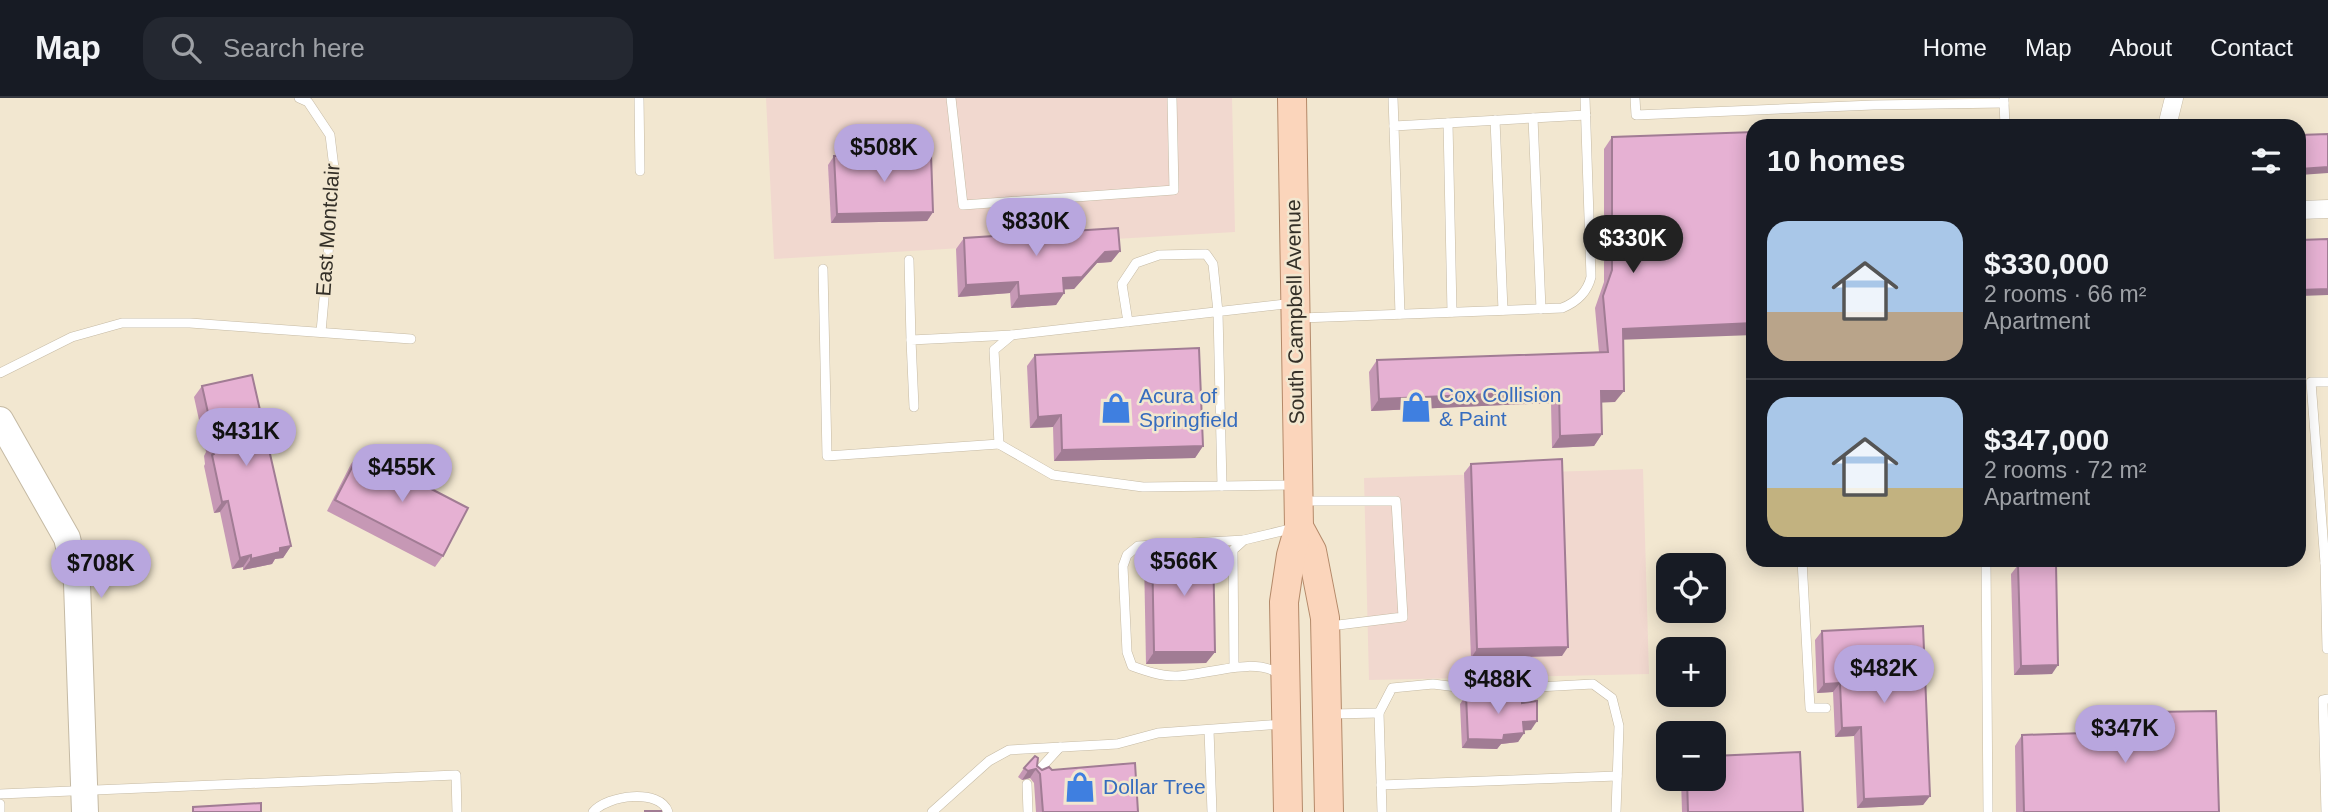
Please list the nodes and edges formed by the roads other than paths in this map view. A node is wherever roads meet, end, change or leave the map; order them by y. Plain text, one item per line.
1 (299, 98) edge
2 (639, 98) edge
3 (951, 98) edge
4 (1172, 98) edge
5 (1292, 98) edge
6 (1393, 98) edge
7 (1585, 98) edge
8 (1635, 98) edge
9 (2174, 98) edge
10 (1873, 101) edge
11 (2004, 101) edge
12 (1586, 115) junction
13 (1532, 118) junction
14 (2005, 119) edge
15 (2169, 119) edge
16 (1496, 120) junction
17 (1448, 123) junction
18 (1394, 126) junction
19 (640, 171) dead end
20 (2328, 209) edge
21 (2306, 210) edge
22 (909, 260) dead end
23 (823, 269) dead end
24 (1541, 309) junction
25 (1503, 310) junction
26 (1295, 311) junction
27 (1217, 312) junction
28 (1452, 312) junction
29 (1400, 314) junction
30 (1128, 322) junction
31 (321, 332) junction
32 (1012, 335) junction
33 (411, 339) dead end
34 (911, 340) junction
35 (0, 373) edge
36 (2328, 382) edge
37 (914, 407) dead end
38 (0, 420) edge
39 (999, 444) junction
40 (1222, 486) junction
41 (1299, 504) junction
42 (1244, 540) junction
43 (2327, 563) edge
44 (1802, 567) edge
45 (1986, 567) edge
46 (1325, 627) junction
47 (2327, 649) edge
48 (1234, 667) junction
49 (1285, 678) junction
50 (2328, 699) edge
51 (1826, 708) dead end
52 (1379, 713) junction
53 (1327, 715) junction
54 (1209, 730) junction
55 (1286, 730) junction
56 (1059, 747) junction
57 (1038, 772) edge
58 (1617, 776) junction
59 (1027, 784) edge
60 (1381, 785) junction
61 (0, 794) edge
62 (84, 801) edge
63 (0, 804) edge
64 (1, 812) edge
65 (457, 812) edge
66 (593, 812) edge
67 (668, 812) edge
68 (932, 812) edge
69 (1028, 812) edge
70 (1212, 812) edge
71 (1272, 812) edge
72 (1288, 812) edge
73 (1329, 812) edge
74 (1382, 812) edge
75 (1616, 812) edge
76 (1988, 812) edge
77 (2326, 812) edge

1 - 31 lane, East Montclair
2 - 19 lane
3 - 4 lane
5 - 26 main road, South Campbell Avenue
6 - 18 lane
7 - 12 lane
8 - 10 lane
9 - 15 street
10 - 11 lane
11 - 14 lane
12 - 13 lane
12 - 24 lane
13 - 16 lane
13 - 24 lane
16 - 17 lane
16 - 25 lane
17 - 18 lane
17 - 28 lane
18 - 29 lane
20 - 21 street
22 - 34 lane
23 - 39 lane
24 - 25 lane
25 - 28 lane
26 - 27 lane
26 - 29 lane
26 - 41 main road, South Campbell Avenue
27 - 30 lane
27 - 30 lane
27 - 40 lane
28 - 29 lane
30 - 32 lane
31 - 33 lane
31 - 35 lane
32 - 34 lane
32 - 39 lane
34 - 37 lane
36 - 43 lane
38 - 62 street
39 - 40 lane
40 - 41 lane
41 - 42 lane
41 - 46 main road, South Campbell Avenue
41 - 46 lane
41 - 49 main road, South Campbell Avenue
42 - 48 lane
42 - 48 lane
43 - 47 lane
44 - 51 lane
45 - 76 lane
46 - 53 main road, South Campbell Avenue
48 - 49 lane
49 - 55 main road, South Campbell Avenue
50 - 77 lane
52 - 53 lane
52 - 58 lane
52 - 60 lane
53 - 73 main road, South Campbell Avenue
54 - 55 lane
54 - 56 lane
54 - 70 lane
55 - 71 main road
55 - 72 main road, South Campbell Avenue
56 - 57 lane
56 - 68 lane
58 - 60 lane
58 - 75 lane
59 - 69 lane
60 - 74 lane
61 - 62 lane
62 - 65 lane
63 - 64 lane
66 - 67 lane

